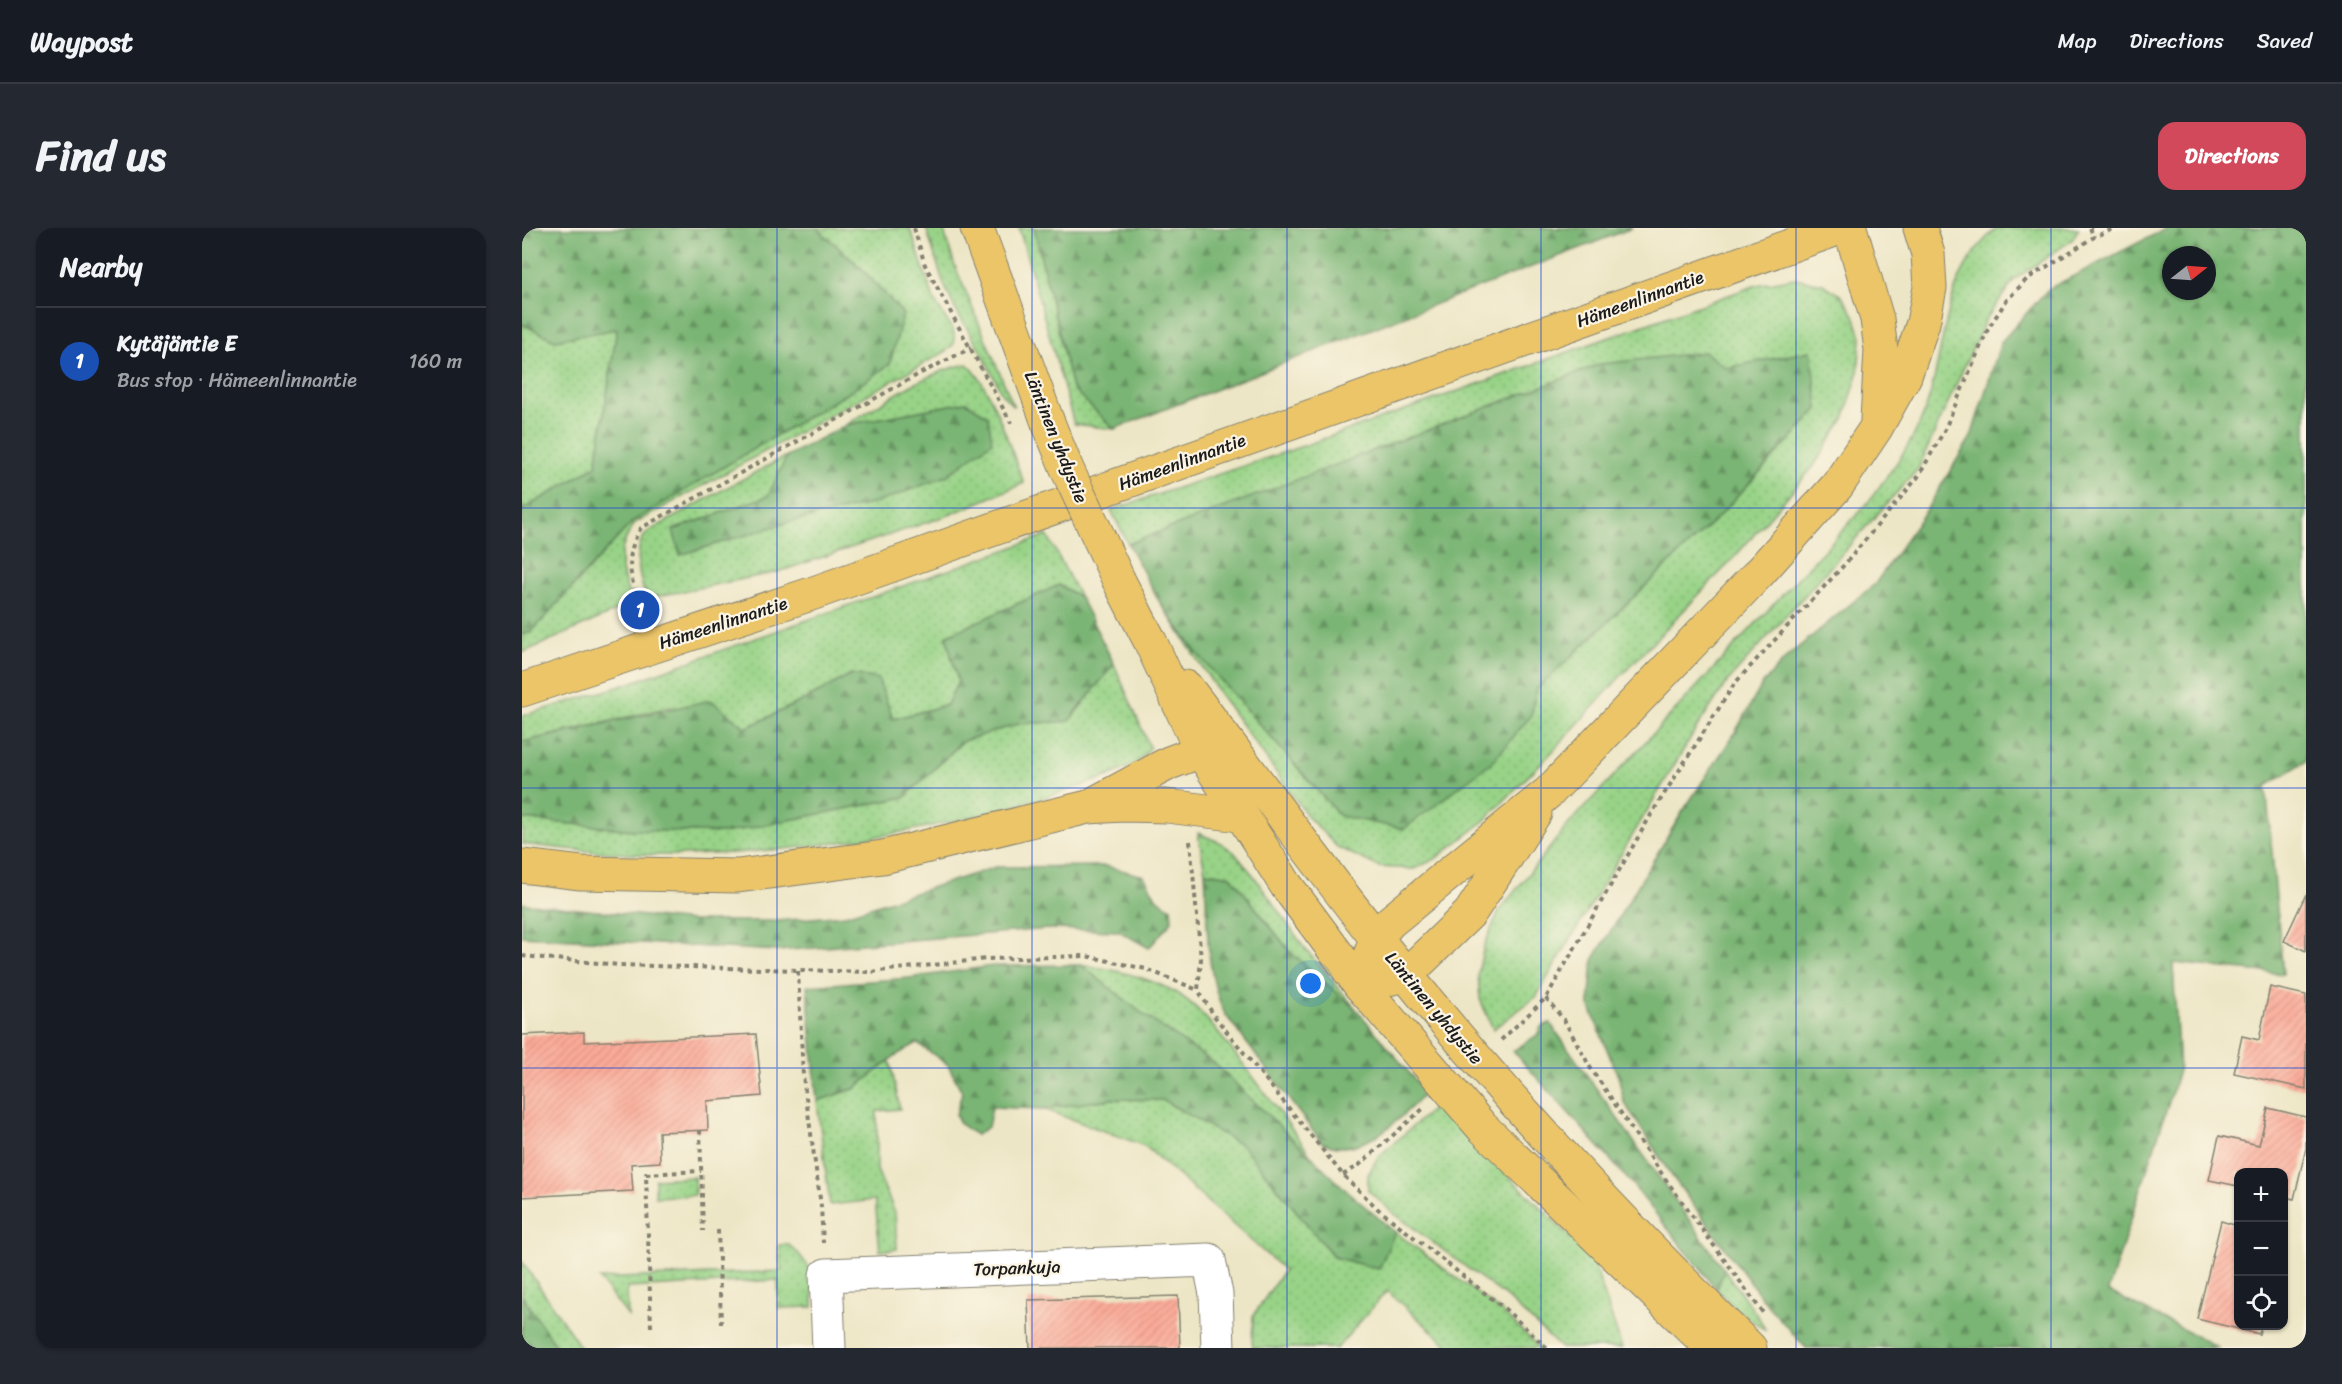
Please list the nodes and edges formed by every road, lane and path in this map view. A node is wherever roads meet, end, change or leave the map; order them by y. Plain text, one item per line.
1 (914, 228) edge
2 (977, 228) edge
3 (1840, 228) edge
4 (1850, 228) edge
5 (1920, 228) edge
6 (2090, 228) edge
7 (2116, 228) edge
8 (2094, 237) junction
9 (971, 348) junction
10 (1876, 428) junction
11 (1015, 432) dead end
12 (640, 610) dead end
13 (1150, 641) junction
14 (522, 690) edge
15 (1201, 751) junction
16 (1549, 792) junction
17 (1088, 807) junction
18 (1183, 807) junction
19 (1240, 815) junction
20 (522, 866) edge
21 (1376, 938) junction
22 (522, 956) edge
23 (798, 971) junction
24 (1406, 975) junction
25 (1360, 984) junction
26 (1198, 990) junction
27 (1546, 998) junction
28 (1501, 1041) dead end
29 (1432, 1100) dead end
30 (700, 1130) dead end
31 (701, 1171) junction
32 (1342, 1175) junction
33 (718, 1230) dead end
34 (703, 1231) dead end
35 (825, 1261) junction
36 (1767, 1321) dead end
37 (721, 1324) dead end
38 (651, 1327) dead end
39 (829, 1348) edge
40 (1218, 1348) edge
41 (1547, 1348) edge
42 (1712, 1348) edge
43 (1750, 1348) edge

1 - 9 path
2 - 13 main road, Läntinen yhdystie, bridge
3 - 14 main road, Hämeenlinnantie
4 - 10 main road
5 - 10 main road
6 - 8 path
7 - 8 path
8 - 27 path
9 - 11 path
9 - 12 path
10 - 16 main road
13 - 15 main road, Läntinen yhdystie
13 - 21 main road, Läntinen yhdystie
15 - 17 main road
15 - 19 main road, Läntinen yhdystie
16 - 21 main road
16 - 24 main road
17 - 18 main road
17 - 20 main road
18 - 19 main road
18 - 26 path
19 - 25 main road, Läntinen yhdystie
21 - 24 main road, Läntinen yhdystie
21 - 25 main road
22 - 23 path
23 - 26 path
23 - 35 path
24 - 25 main road
24 - 43 main road, Läntinen yhdystie
25 - 42 main road, Läntinen yhdystie
26 - 32 path
27 - 28 path
27 - 36 path
29 - 32 path
30 - 31 path
31 - 34 path
31 - 38 path
32 - 41 path
33 - 37 path
35 - 39 street
35 - 40 street, Torpankuja

